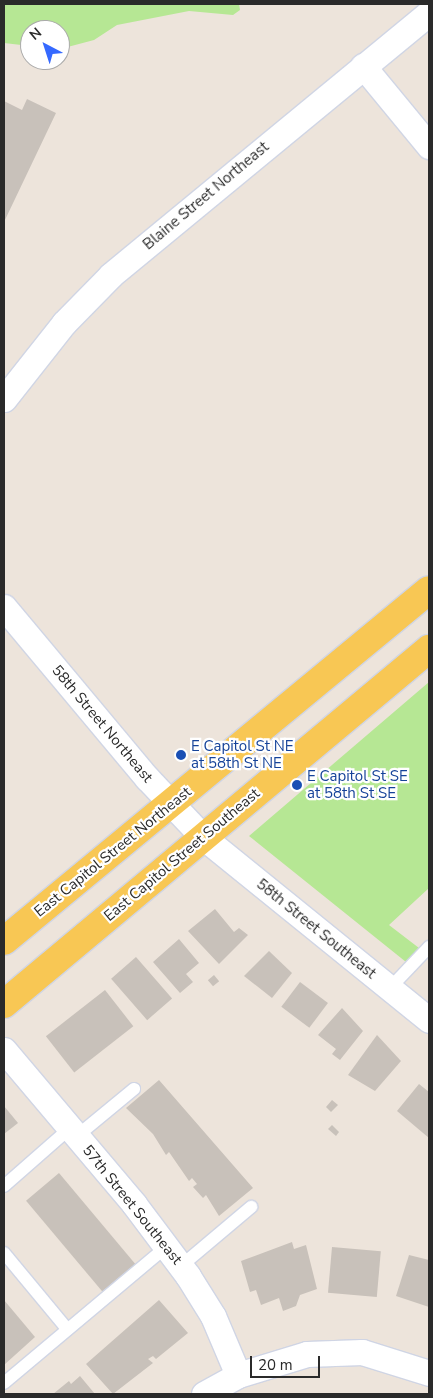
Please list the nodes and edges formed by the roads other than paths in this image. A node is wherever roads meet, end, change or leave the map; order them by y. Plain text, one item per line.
1 (429, 13) edge
2 (363, 66) junction
3 (429, 146) edge
4 (4, 399) edge
5 (429, 590) edge
6 (4, 607) edge
7 (429, 648) edge
8 (171, 805) junction
9 (203, 837) junction
10 (4, 940) edge
11 (429, 947) edge
12 (390, 988) junction
13 (4, 1004) edge
14 (429, 1020) edge
15 (4, 1050) edge
16 (134, 1089) dead end
17 (74, 1132) junction
18 (4, 1186) edge
19 (251, 1207) dead end
20 (166, 1246) junction
21 (4, 1253) edge
22 (181, 1266) junction
23 (67, 1330) junction
24 (429, 1373) edge
25 (238, 1375) junction
26 (4, 1383) edge
27 (204, 1394) edge

1 - 2 street, Blaine Street Northeast
2 - 3 street
2 - 4 street, Blaine Street Northeast
5 - 8 main road, East Capitol Street Northeast
6 - 8 street, 58th Street Northeast
7 - 9 main road, East Capitol Street Southeast
8 - 9 street, 58th Street Northeast
8 - 10 main road, East Capitol Street Northeast
9 - 12 street, 58th Street Southeast
9 - 13 main road, East Capitol Street Southeast
11 - 12 lane
12 - 14 street, 58th Street Southeast
15 - 17 street, 57th Street Southeast
16 - 17 lane
17 - 18 lane
17 - 20 street, 57th Street Southeast
19 - 22 lane
20 - 22 street, 57th Street Southeast
20 - 23 lane
21 - 23 lane
22 - 25 street, 57th Street Southeast
23 - 26 lane
24 - 25 street
25 - 27 street

